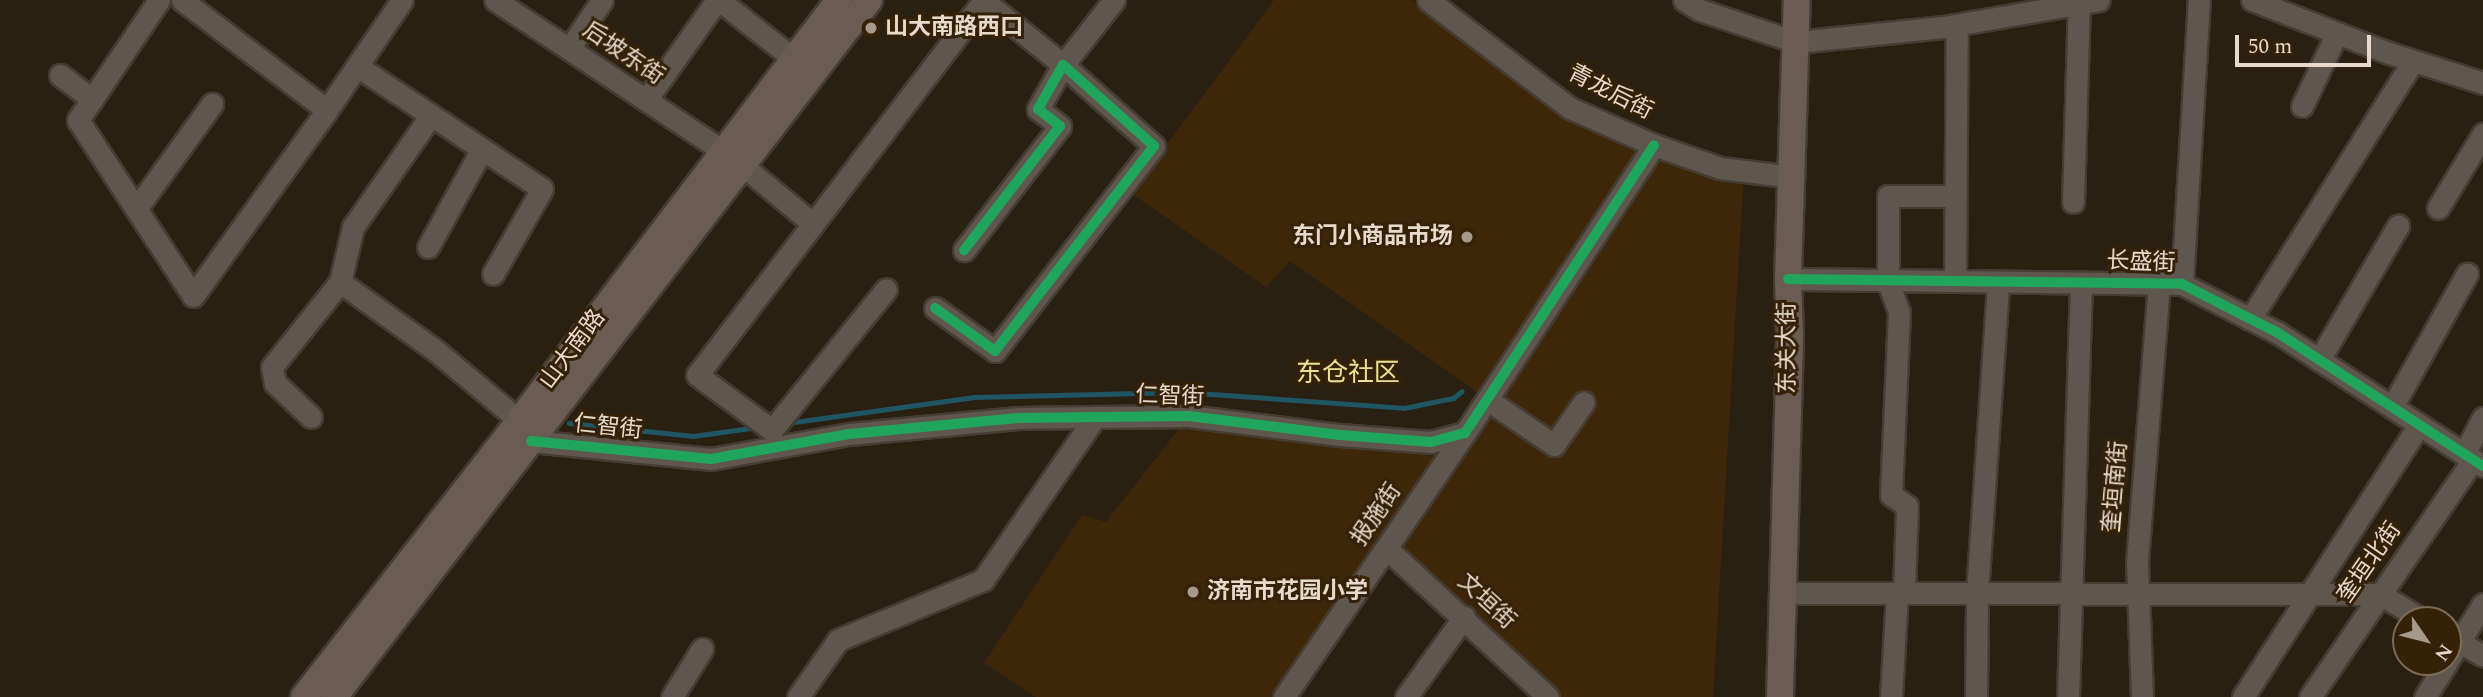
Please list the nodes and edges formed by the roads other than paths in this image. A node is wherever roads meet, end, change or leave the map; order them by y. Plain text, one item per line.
1 (159, 0) edge
2 (182, 0) edge
3 (401, 0) edge
4 (495, 0) edge
5 (602, 0) edge
6 (718, 0) edge
7 (839, 0) edge
8 (869, 0) edge
9 (984, 0) edge
10 (1114, 0) edge
11 (1428, 0) edge
12 (1684, 0) edge
13 (1797, 0) edge
14 (2199, 0) edge
15 (2252, 0) edge
16 (2089, 2) edge
17 (1957, 25) junction
18 (2337, 33) junction
19 (1796, 41) junction
20 (569, 49) junction
21 (794, 59) junction
22 (2413, 61) junction
23 (1063, 65) junction
24 (357, 66) junction
25 (60, 75) dead end
26 (2483, 83) edge
27 (92, 99) junction
28 (646, 100) junction
29 (212, 104) dead end
30 (2302, 106) dead end
31 (327, 110) junction
32 (431, 116) junction
33 (2483, 134) edge
34 (1654, 145) junction
35 (482, 149) junction
36 (733, 158) junction
37 (1793, 177) junction
38 (1955, 196) junction
39 (2073, 202) dead end
40 (2438, 208) dead end
41 (136, 209) junction
42 (813, 224) junction
43 (2398, 226) dead end
44 (428, 247) dead end
45 (964, 250) dead end
46 (493, 274) dead end
47 (2467, 274) dead end
48 (1788, 279) junction
49 (1888, 281) junction
50 (1955, 281) junction
51 (340, 282) junction
52 (1998, 282) junction
53 (2159, 282) junction
54 (2081, 283) junction
55 (2182, 284) junction
56 (886, 289) dead end
57 (934, 308) dead end
58 (2250, 319) junction
59 (2319, 360) junction
60 (1488, 400) junction
61 (1584, 402) dead end
62 (2392, 407) junction
63 (312, 417) dead end
64 (1095, 417) junction
65 (2483, 418) edge
66 (2419, 425) junction
67 (525, 431) junction
68 (1465, 433) junction
69 (2474, 460) edge
70 (1386, 548) junction
71 (1900, 592) junction
72 (1784, 593) junction
73 (1978, 593) junction
74 (2071, 593) junction
75 (2138, 593) junction
76 (2310, 594) junction
77 (2380, 594) junction
78 (2483, 604) edge
79 (2400, 606) edge
80 (1464, 617) junction
81 (2462, 634) edge
82 (702, 649) dead end
83 (2462, 652) edge
84 (2483, 656) edge
85 (2437, 676) edge
86 (1535, 693) edge
87 (304, 697) edge
88 (334, 697) edge
89 (672, 697) edge
90 (798, 697) edge
91 (1284, 697) edge
92 (1406, 697) edge
93 (1780, 697) edge
94 (1891, 697) edge
95 (1976, 697) edge
96 (2068, 697) edge
97 (2142, 697) edge
98 (2243, 697) edge
99 (2310, 697) edge
100 (2425, 697) edge

1 - 27 street
2 - 31 street
3 - 24 street
4 - 20 street, 后坡东街
5 - 20 street
6 - 21 street
6 - 28 street
7 - 21 main road, 山大南路
8 - 36 main road, 山大南路
9 - 23 street
9 - 42 street
10 - 23 street
11 - 34 street, 青龙后街
12 - 19 street
13 - 19 main road, 东关大街
14 - 55 street
15 - 18 street
16 - 17 street
16 - 39 street
17 - 19 street
17 - 38 street
18 - 22 street
18 - 30 street
19 - 37 main road, 东关大街
20 - 28 street, 后坡东街
21 - 36 main road, 山大南路
22 - 26 street
22 - 58 street
23 - 45 street
23 - 57 street
24 - 31 street
24 - 32 street
25 - 27 street
27 - 41 street
28 - 36 street, 后坡东街
29 - 41 street
31 - 41 street
32 - 35 street
32 - 51 street
33 - 40 street
34 - 37 street, 青龙后街
34 - 60 street
35 - 44 street
35 - 46 street
36 - 42 street, 后坡东街
36 - 67 main road, 山大南路
37 - 48 main road, 东关大街
38 - 49 street
38 - 50 street
42 - 56 street
43 - 59 street
47 - 62 street
48 - 49 street, 长盛街
48 - 72 main road, 东关大街
49 - 50 street, 长盛街
49 - 71 street
50 - 52 street, 长盛街
51 - 63 street
51 - 67 street
52 - 54 street, 长盛街
52 - 73 street
53 - 54 street, 长盛街
53 - 55 street, 长盛街
53 - 75 street, 奎垣南街
54 - 74 street
55 - 58 street, 长盛街
58 - 59 street, 长盛街
59 - 62 street, 长盛街
60 - 61 street
60 - 68 street
62 - 66 street, 长盛街
64 - 67 street, 仁智街
64 - 68 street, 仁智街
64 - 90 street
65 - 69 street, 奎垣北街
66 - 69 street, 长盛街
66 - 76 street
67 - 87 main road, 山大南路
67 - 88 main road, 山大南路
68 - 70 street, 报施街
69 - 77 street, 奎垣北街
70 - 80 street, 文垣街
70 - 91 street, 报施街
71 - 72 street
71 - 73 street
71 - 94 street
72 - 93 main road, 东关大街
73 - 74 street
73 - 95 street
74 - 75 street
74 - 96 street
75 - 76 street
75 - 97 street, 奎垣南街
76 - 77 street
76 - 98 street
77 - 79 street
77 - 99 street, 奎垣北街
78 - 81 street
80 - 86 street, 文垣街
80 - 92 street
82 - 89 street
83 - 84 street
85 - 100 street

